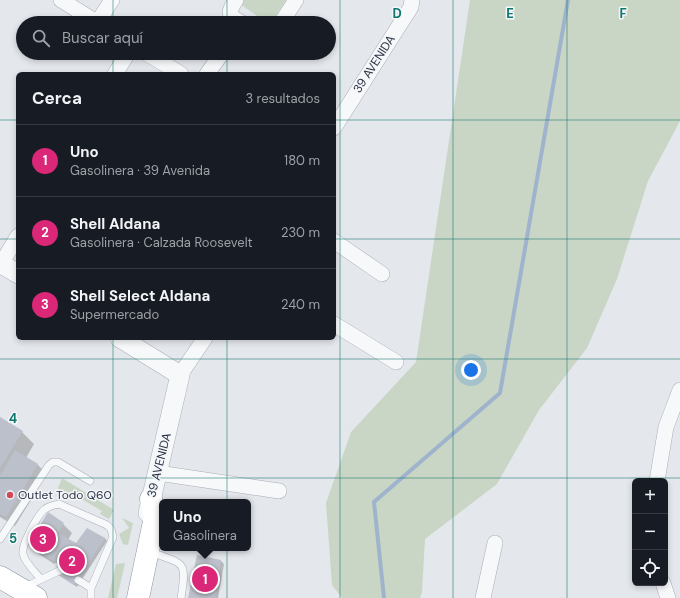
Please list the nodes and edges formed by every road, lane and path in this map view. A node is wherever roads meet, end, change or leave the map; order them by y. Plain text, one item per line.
1 (61, 0) edge
2 (112, 0) edge
3 (236, 0) edge
4 (296, 0) edge
5 (412, 0) edge
6 (86, 16) edge
7 (102, 16) edge
8 (232, 16) edge
9 (286, 16) edge
10 (124, 60) edge
11 (158, 60) edge
12 (217, 60) edge
13 (116, 72) edge
14 (178, 72) edge
15 (208, 72) edge
16 (336, 125) edge
17 (16, 239) edge
18 (336, 242) edge
19 (1, 264) edge
20 (16, 273) edge
21 (382, 274) dead end
22 (336, 325) edge
23 (123, 340) edge
24 (204, 340) edge
25 (396, 362) dead end
26 (180, 375) junction
27 (680, 390) edge
28 (158, 473) junction
29 (658, 478) edge
30 (90, 481) dead end
31 (279, 491) dead end
32 (151, 499) junction
33 (1, 536) edge
34 (495, 543) dead end
35 (148, 551) junction
36 (61, 570) dead end
37 (0, 577) edge
38 (78, 580) dead end
39 (664, 586) edge
40 (91, 588) junction
41 (32, 589) edge
42 (91, 598) edge
43 (131, 598) edge
44 (138, 598) edge
45 (182, 598) edge
46 (483, 598) edge
47 (668, 598) edge

1 - 6 street
2 - 7 street
3 - 8 street
4 - 9 street
5 - 16 street, 39 AVENIDA
10 - 13 street
11 - 14 street
12 - 15 street
17 - 19 street
18 - 21 street
19 - 20 street
22 - 25 street
23 - 26 street
24 - 26 street, 39 AVENIDA
26 - 28 street, 39 AVENIDA
27 - 29 street
28 - 31 street
28 - 32 street, 39 AVENIDA
30 - 33 lane
32 - 35 highway
32 - 43 street, 39 AVENIDA
34 - 46 street
35 - 44 highway
35 - 45 lane
36 - 41 lane
37 - 41 highway
38 - 40 lane
39 - 47 street
40 - 41 lane
40 - 42 lane

